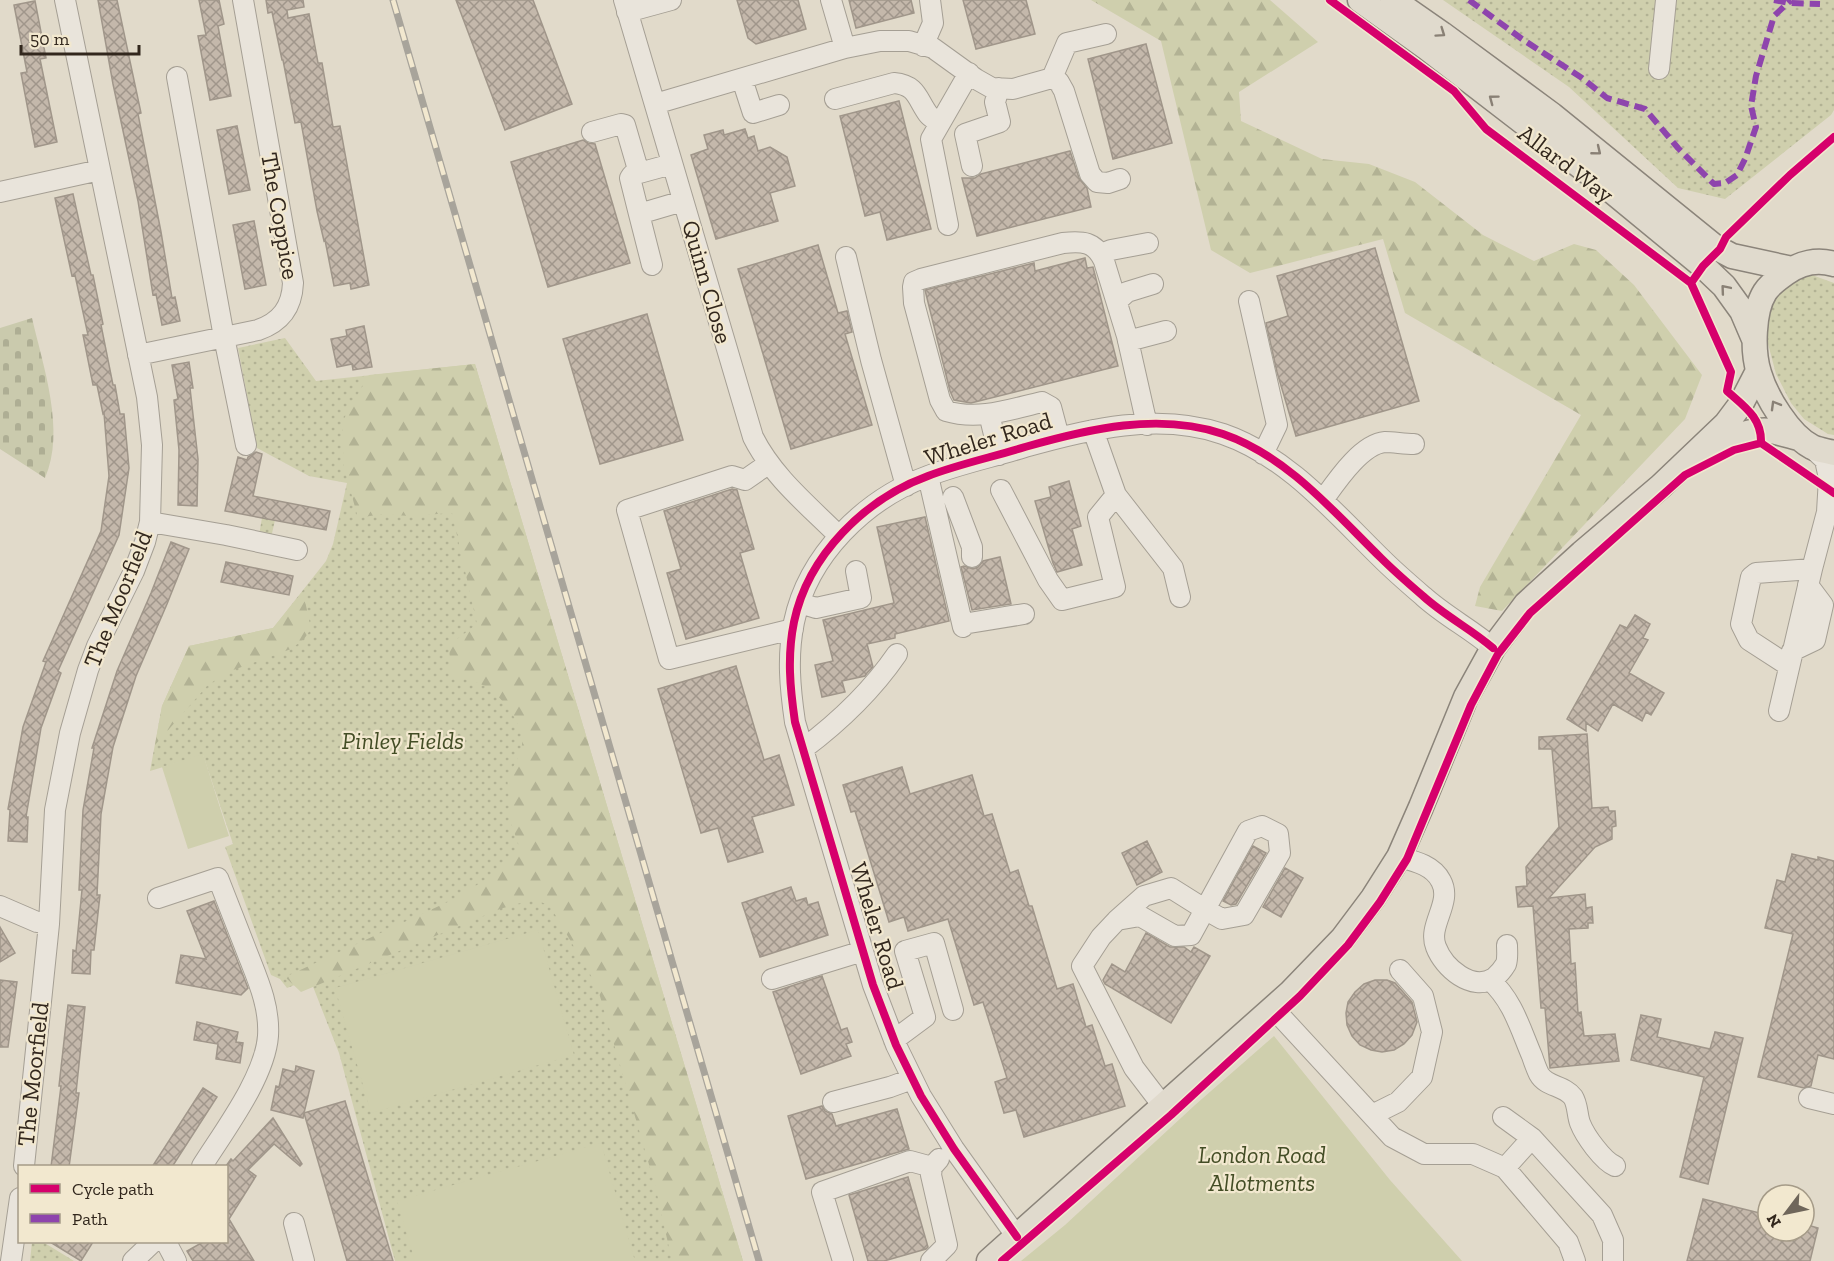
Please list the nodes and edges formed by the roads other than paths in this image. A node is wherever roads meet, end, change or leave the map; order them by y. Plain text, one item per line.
1 (65, 0) edge
2 (243, 0) edge
3 (671, 0) edge
4 (831, 0) edge
5 (930, 0) edge
6 (1360, 0) edge
7 (1393, 0) edge
8 (1666, 0) edge
9 (625, 6) edge
10 (1106, 34) dead end
11 (923, 46) junction
12 (845, 48) junction
13 (1659, 69) dead end
14 (969, 73) junction
15 (177, 77) dead end
16 (742, 79) junction
17 (1044, 81) junction
18 (999, 88) junction
19 (835, 99) dead end
20 (655, 104) junction
21 (779, 105) dead end
22 (940, 123) junction
23 (592, 132) dead end
24 (672, 164) junction
25 (972, 166) dead end
26 (100, 170) junction
27 (639, 173) junction
28 (1120, 179) dead end
29 (0, 192) edge
30 (683, 201) junction
31 (639, 214) junction
32 (948, 225) dead end
33 (1148, 243) dead end
34 (1834, 243) edge
35 (1101, 254) junction
36 (846, 257) dead end
37 (652, 265) dead end
38 (1812, 265) edge
39 (1154, 284) dead end
40 (1116, 301) junction
41 (1249, 301) dead end
42 (1166, 331) dead end
43 (224, 337) junction
44 (1754, 339) junction
45 (1128, 340) junction
46 (138, 355) junction
47 (1758, 371) junction
48 (989, 414) junction
49 (1147, 425) junction
50 (1093, 430) junction
51 (1059, 437) junction
52 (1414, 444) dead end
53 (246, 445) dead end
54 (1815, 446) edge
55 (1263, 454) junction
56 (999, 455) junction
57 (768, 464) junction
58 (1682, 466) junction
59 (928, 476) junction
60 (906, 486) junction
61 (1001, 490) dead end
62 (1116, 495) junction
63 (953, 497) dead end
64 (1323, 500) junction
65 (1831, 505) edge
66 (150, 522) junction
67 (839, 536) junction
68 (297, 550) dead end
69 (946, 552) junction
70 (856, 571) dead end
71 (1810, 577) junction
72 (1180, 597) dead end
73 (800, 603) junction
74 (1024, 615) dead end
75 (793, 629) junction
76 (1492, 648) junction
77 (897, 654) dead end
78 (1791, 658) junction
79 (1779, 711) dead end
80 (803, 749) junction
81 (1399, 857) junction
82 (158, 897) dead end
83 (0, 906) edge
84 (1206, 910) junction
85 (1117, 920) junction
86 (49, 924) junction
87 (1507, 945) dead end
88 (863, 951) junction
89 (1400, 970) dead end
90 (772, 979) dead end
91 (945, 980) junction
92 (1490, 980) junction
93 (916, 990) junction
94 (1273, 1008) junction
95 (953, 1010) dead end
96 (894, 1040) junction
97 (912, 1079) junction
98 (1809, 1098) dead end
99 (833, 1102) dead end
100 (1834, 1104) edge
101 (1163, 1106) junction
102 (1372, 1116) junction
103 (1503, 1117) dead end
104 (1532, 1138) junction
105 (954, 1149) junction
106 (24, 1165) edge
107 (203, 1165) edge
108 (1615, 1166) dead end
109 (932, 1167) junction
110 (1506, 1168) junction
111 (18, 1212) edge
112 (294, 1223) dead end
113 (1017, 1237) junction
114 (152, 1243) edge
115 (167, 1243) edge
116 (11, 1261) edge
117 (133, 1261) edge
118 (176, 1261) edge
119 (304, 1261) edge
120 (843, 1261) edge
121 (931, 1261) edge
122 (989, 1261) edge
123 (1575, 1261) edge
124 (1613, 1261) edge

1 - 26 street, The Moorfield
2 - 43 street, The Coppice
3 - 9 street
4 - 12 street
5 - 11 street
44 -> 6 main road, Allard Way
7 -> 38 main road, Allard Way
8 - 13 street
9 - 20 street, Quinn Close
10 - 17 street
11 - 12 street
11 - 14 street
12 - 16 street
14 - 18 street
14 - 22 street
15 - 43 street
16 - 20 street
16 - 21 street
17 - 18 street
17 - 28 street
18 - 25 street
19 - 22 street
20 - 24 street, Quinn Close
22 - 32 street
23 - 27 street
24 - 27 street
24 - 30 street, Quinn Close
26 - 29 street
26 - 46 street, The Moorfield
27 - 31 street
30 - 31 street
30 - 57 street, Quinn Close
31 - 37 street
33 - 35 street
34 - 38 main road
35 - 40 street
35 - 48 street
36 - 60 street
38 - 44 main road
39 - 40 street
40 - 45 street
41 - 55 street
42 - 45 street
43 - 46 street, The Coppice
43 - 53 street
44 - 47 main road
45 - 49 street
46 - 66 street, The Moorfield
54 -> 47 main road
47 - 58 main road
48 - 51 street
48 - 56 street
49 - 50 street, Wheler Road
49 - 55 street, Wheler Road
50 - 51 street, Wheler Road
50 - 62 street
51 - 56 street, Wheler Road
52 - 64 street
54 - 58 main road
54 - 65 street
55 - 64 street, Wheler Road
56 - 59 street, Wheler Road
57 - 67 street, Quinn Close
57 - 75 street
58 - 76 main road
59 - 60 street, Wheler Road
59 - 69 street
60 - 67 street, Wheler Road
61 - 62 street
62 - 72 street
63 - 69 street
64 - 76 street, Wheler Road
65 - 71 street
66 - 68 street
66 - 86 street, The Moorfield
67 - 73 street, Wheler Road
69 - 74 street
70 - 73 street
71 - 78 street
71 - 78 street
73 - 75 street, Wheler Road
75 - 80 street, Wheler Road
76 - 81 main road
77 - 80 street
78 - 79 street
80 - 88 street, Wheler Road
81 - 92 street
81 - 94 main road
82 - 107 street
83 - 86 street
84 - 84 street
84 - 85 street
84 - 85 street
85 - 101 street
86 - 106 street, The Moorfield
87 - 92 street
88 - 90 street
88 - 96 street, Wheler Road
89 - 102 street
91 - 93 street
91 - 93 street
91 - 95 street
92 - 108 street
93 - 96 street
94 - 101 main road
94 - 102 street
96 - 97 street, Wheler Road
97 - 99 street
97 - 105 street, Wheler Road
98 - 100 street
101 - 113 main road
102 - 110 street
103 - 104 street
104 - 110 street
104 - 124 street
105 - 109 street
105 - 113 street, Wheler Road
109 - 120 street
109 - 121 street
110 - 123 street
111 - 116 street
112 - 119 street
113 - 122 main road
114 - 117 street
115 - 118 street

